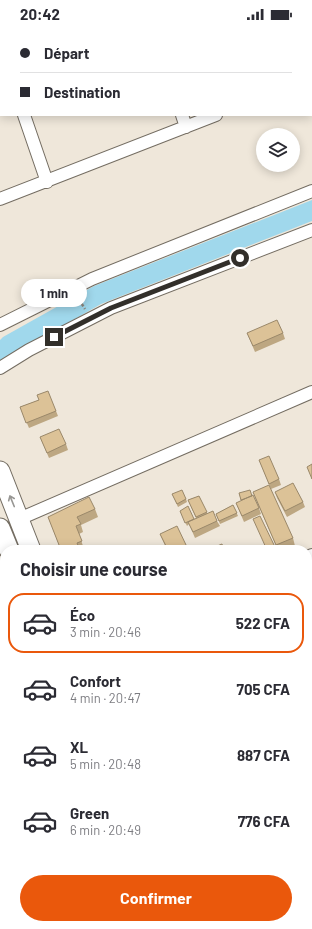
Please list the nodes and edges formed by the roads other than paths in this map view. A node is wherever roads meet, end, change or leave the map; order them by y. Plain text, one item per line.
1 (24, 116) edge
2 (211, 116) edge
3 (184, 121) edge
4 (47, 182) junction
5 (312, 191) edge
6 (0, 199) edge
7 (312, 230) edge
8 (0, 325) edge
9 (0, 368) edge
10 (312, 392) edge
11 (0, 471) edge
12 (19, 519) junction
13 (0, 528) edge
14 (7, 545) edge
15 (29, 545) edge

1 - 4 street
2 - 3 street
3 - 4 street
4 - 6 street
5 - 8 street
7 - 9 street
10 - 12 street
12 -> 11 main road
12 - 15 main road
13 - 14 main road

